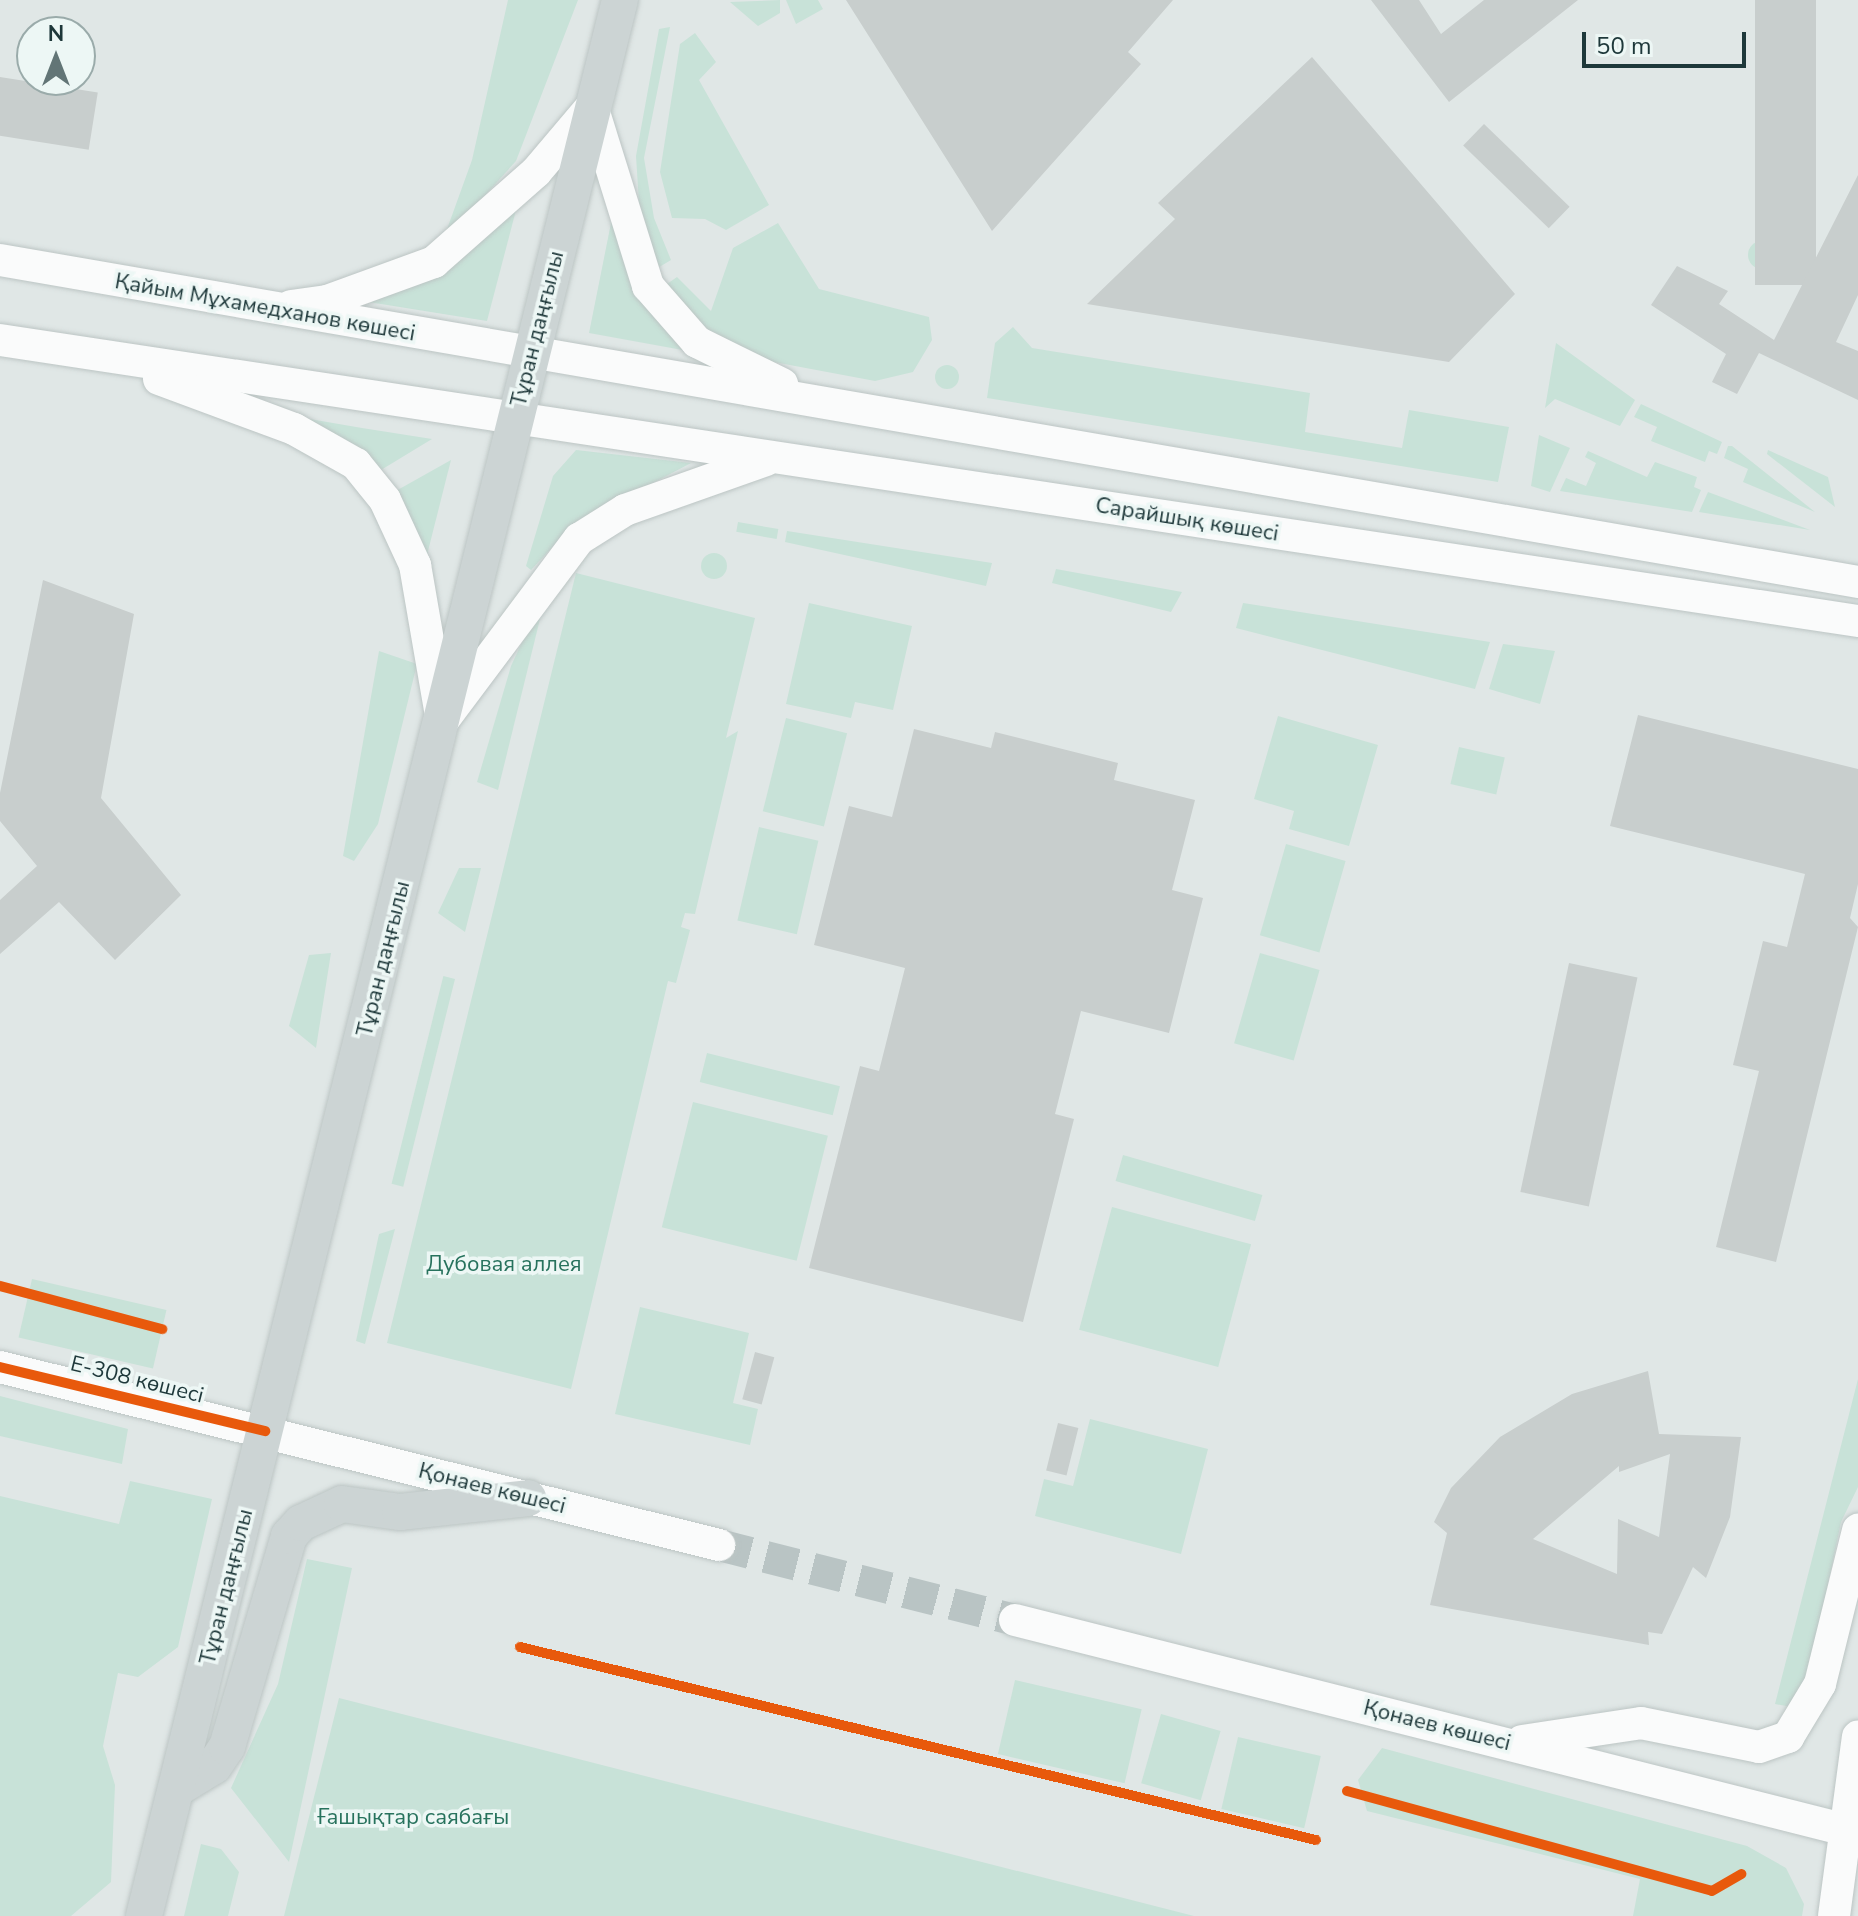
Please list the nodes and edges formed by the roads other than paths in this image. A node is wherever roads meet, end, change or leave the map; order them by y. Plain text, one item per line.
1 (620, 0) edge
2 (592, 106) junction
3 (0, 260) edge
4 (268, 309) junction
5 (0, 340) edge
6 (531, 355) junction
7 (106, 358) junction
8 (848, 409) junction
9 (515, 420) junction
10 (772, 458) junction
11 (1858, 582) edge
12 (1858, 621) edge
13 (442, 722) junction
14 (0, 1367) edge
15 (265, 1431) junction
16 (528, 1498) junction
17 (1858, 1530) edge
18 (719, 1545) tunnel mouth
19 (1015, 1620) tunnel mouth
20 (1858, 1737) edge
21 (1506, 1744) junction
22 (176, 1789) junction
23 (1850, 1831) edge
24 (144, 1916) edge
25 (1834, 1916) edge

1 - 2 main road, Тұран даңғылы
2 - 4 main road
2 - 6 main road, Тұран даңғылы
2 - 8 main road
3 - 4 main road, Қайым Мұхамедханов көшесі
4 - 6 main road, Қайым Мұхамедханов көшесі
5 - 7 main road
6 - 8 main road
6 - 9 main road, Тұран даңғылы
7 - 9 main road
7 - 13 main road
8 - 11 main road
9 - 10 main road, Сарайшық көшесі
9 - 13 main road, Тұран даңғылы
10 - 12 main road, Сарайшық көшесі
10 - 13 main road
13 - 15 main road, Тұран даңғылы
14 - 15 main road, Е-308 көшесі
15 - 16 main road, Қонаев көшесі
15 - 22 main road, Тұран даңғылы
16 - 18 main road, Қонаев көшесі
16 - 22 main road
17 - 21 main road
19 - 21 main road, Қонаев көшесі
20 - 23 main road
21 - 23 main road, Қонаев көшесі
22 - 24 main road, Тұран даңғылы
23 - 25 main road

